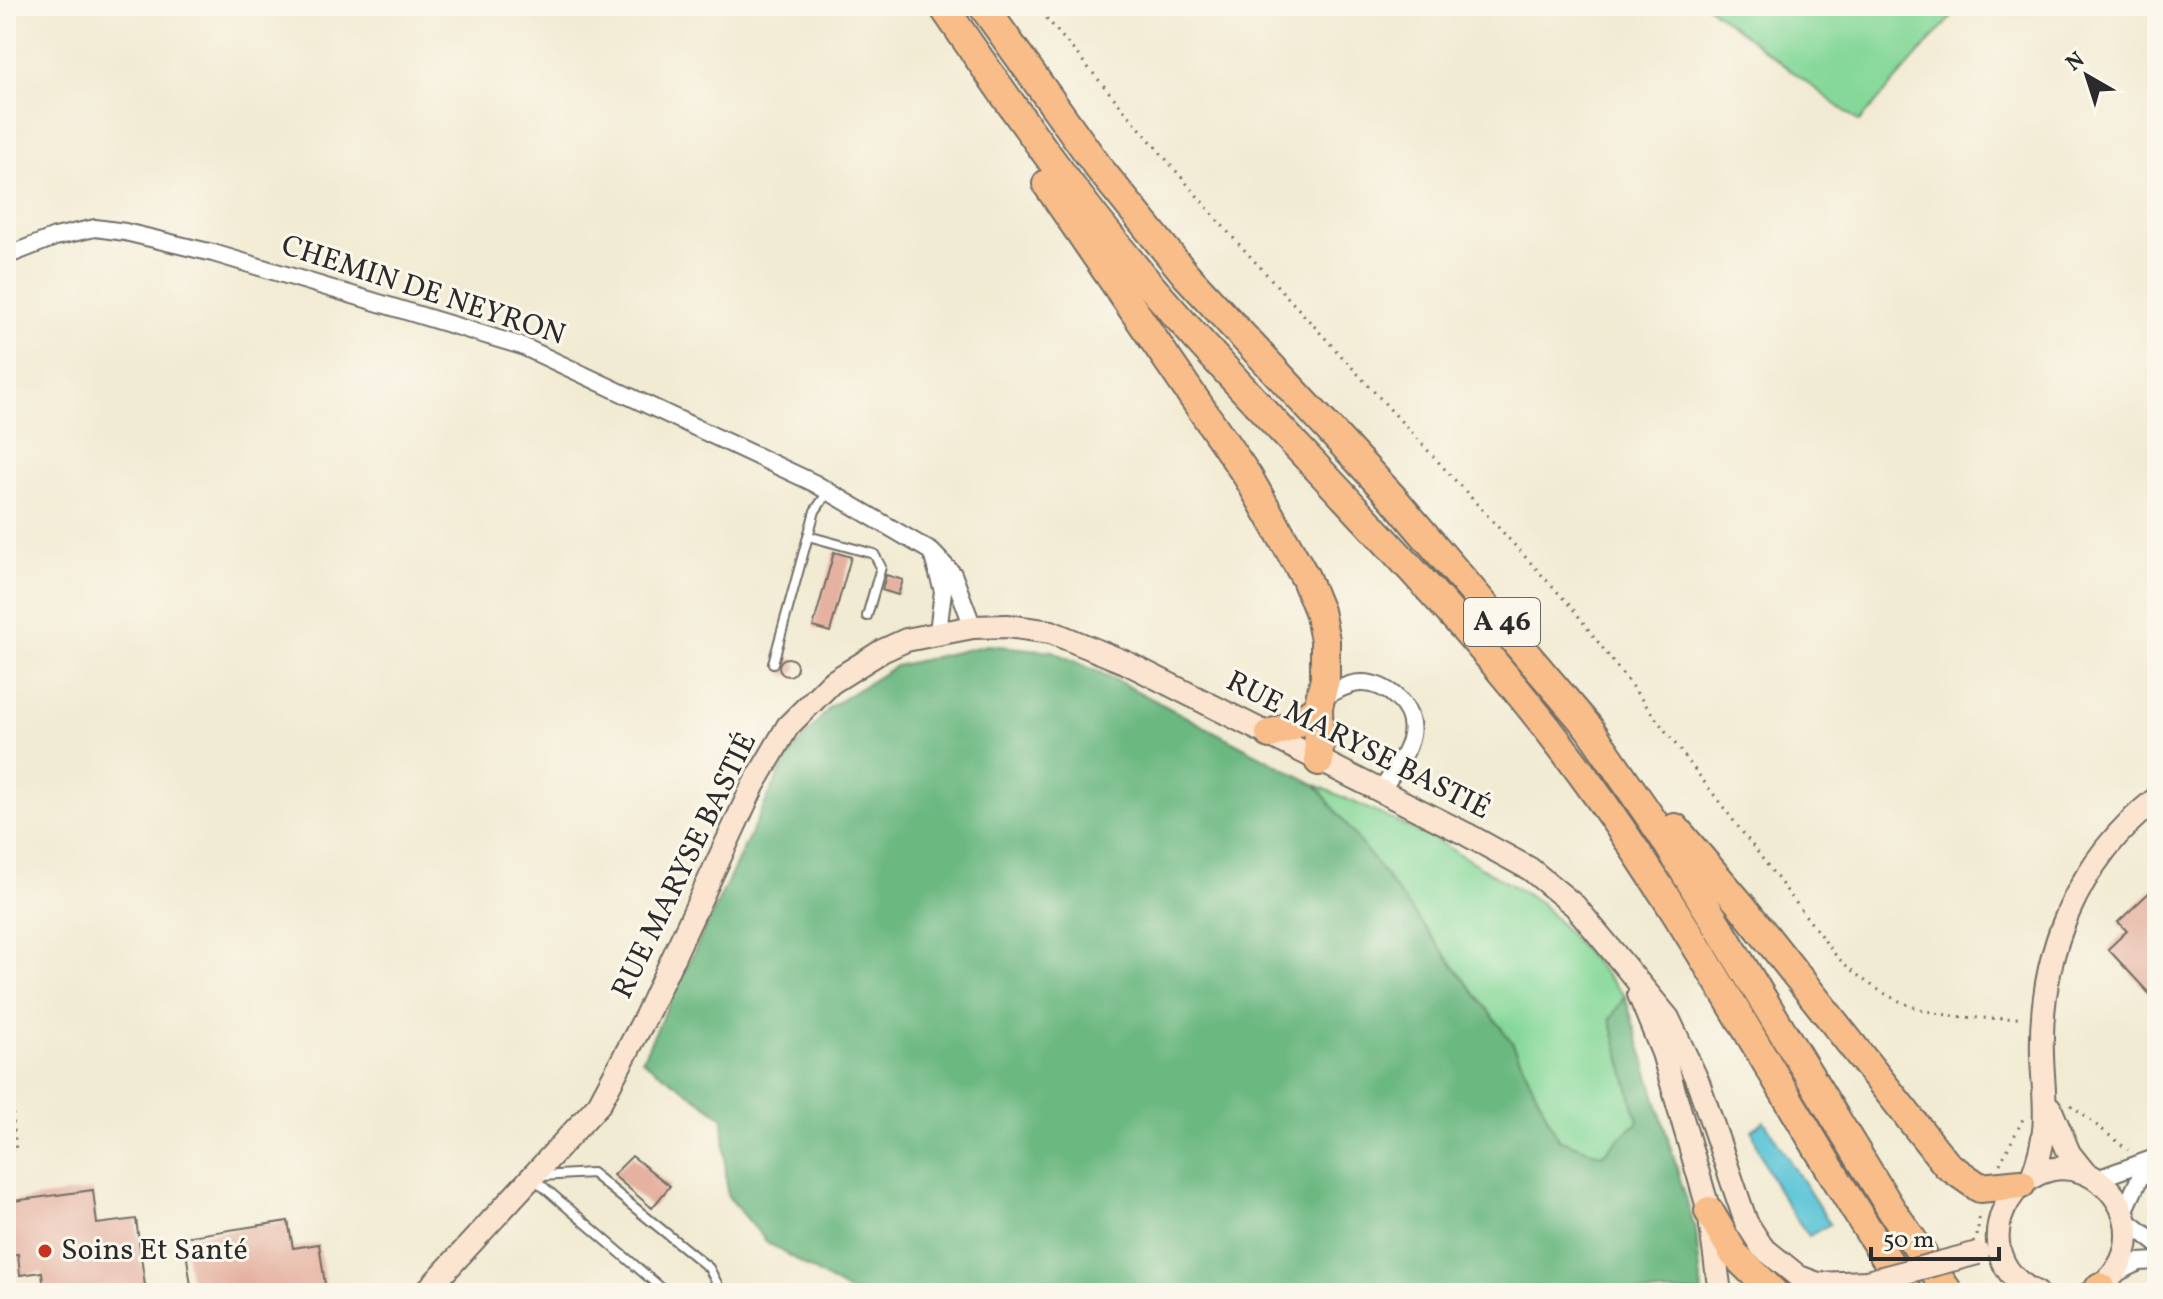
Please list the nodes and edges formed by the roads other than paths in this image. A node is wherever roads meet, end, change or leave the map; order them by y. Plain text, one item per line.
1 (943, 6) edge
2 (983, 6) edge
3 (964, 37) junction
4 (6, 256) edge
5 (821, 487) junction
6 (808, 536) junction
7 (932, 552) junction
8 (867, 616) dead end
9 (973, 627) junction
10 (938, 632) junction
11 (773, 663) dead end
12 (1319, 703) junction
13 (1589, 728) junction
14 (1270, 734) junction
15 (1319, 761) junction
16 (1381, 791) junction
17 (2157, 798) edge
18 (1624, 961) junction
19 (2046, 1092) junction
20 (2152, 1159) edge
21 (2091, 1176) junction
22 (532, 1177) junction
23 (2027, 1180) junction
24 (1709, 1211) junction
25 (2124, 1215) junction
26 (1997, 1233) junction
27 (2157, 1244) edge
28 (2157, 1261) edge
29 (1867, 1282) junction
30 (2100, 1287) edge
31 (425, 1293) edge
32 (667, 1293) edge
33 (722, 1293) edge
34 (1720, 1293) edge
35 (1774, 1293) edge
36 (1846, 1293) edge
37 (1909, 1293) edge
38 (1949, 1293) edge
39 (2037, 1293) edge

1 - 3 highway, A 46
2 - 13 highway, A 46
3 - 12 highway
3 - 37 highway, A 46
4 - 5 street, CHEMIN DE NEYRON
5 - 6 lane
5 - 7 street, CHEMIN DE NEYRON
6 - 8 lane
6 - 11 lane
7 - 9 street, CHEMIN DE NEYRON
7 - 10 street
9 - 10 main road, RUE MARYSE BASTIÉ
9 - 14 main road, RUE MARYSE BASTIÉ
10 - 22 main road, RUE MARYSE BASTIÉ
12 - 14 highway
12 - 15 highway
12 - 16 street
13 - 23 highway
13 - 38 highway, A 46
14 - 15 main road, RUE MARYSE BASTIÉ
15 - 16 main road, RUE MARYSE BASTIÉ
16 - 18 main road, RUE MARYSE BASTIÉ
17 - 19 main road
18 - 24 main road, RUE MARYSE BASTIÉ
18 - 29 main road, RUE MARYSE BASTIÉ
19 - 21 main road
19 - 23 main road
20 - 21 street
20 - 25 street
21 - 23 main road
21 - 25 main road
22 - 31 main road, RUE MARYSE BASTIÉ
22 - 32 lane
22 - 33 lane
23 - 26 main road
24 - 34 main road, RUE MARYSE BASTIÉ
24 - 35 highway
25 - 27 street
25 - 30 main road
26 - 29 main road, bridge
26 - 39 main road
28 - 30 street
29 - 36 main road

